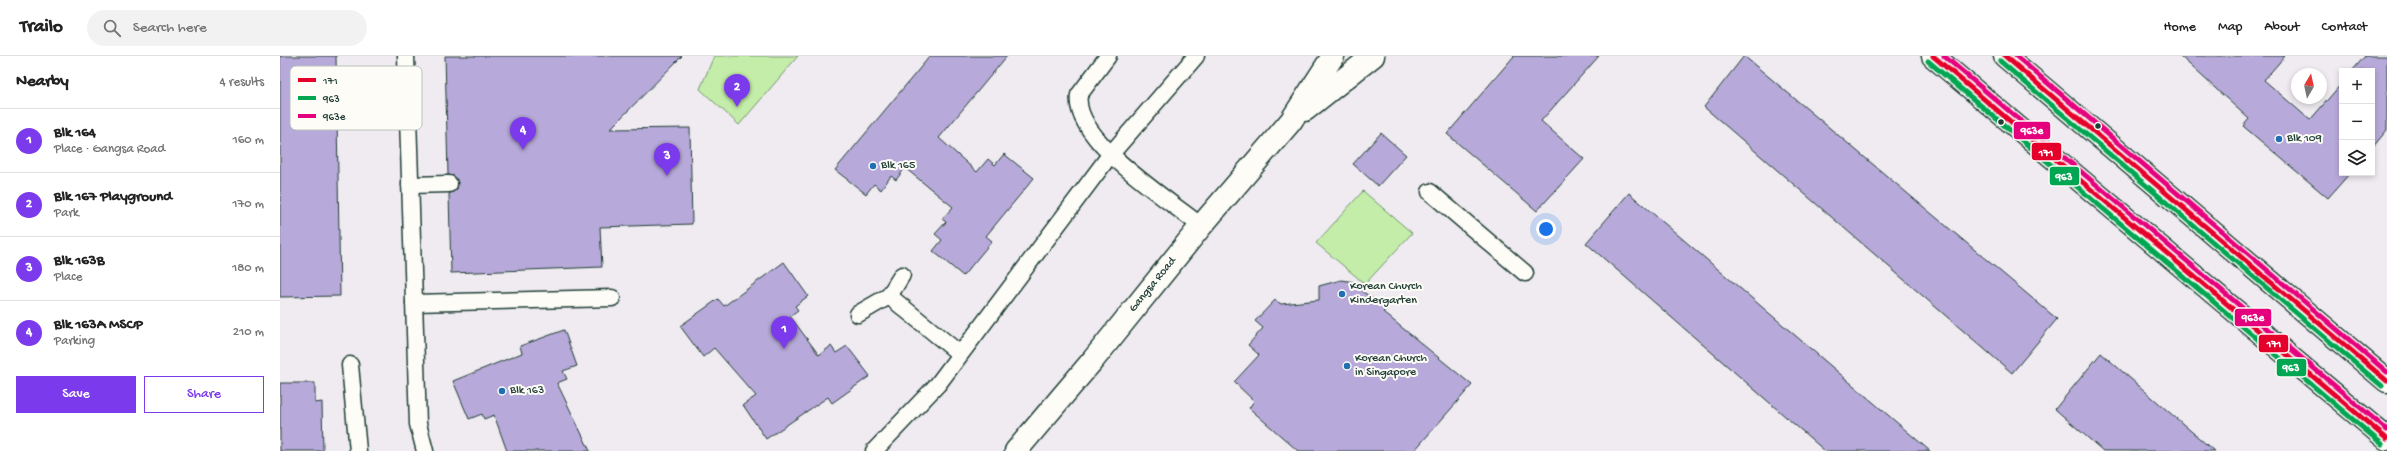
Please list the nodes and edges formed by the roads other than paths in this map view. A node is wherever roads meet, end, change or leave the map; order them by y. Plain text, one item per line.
1 (406, 56) edge
2 (1108, 56) edge
3 (1333, 56) edge
4 (1373, 56) edge
5 (1934, 56) edge
6 (2005, 56) edge
7 (1190, 58) edge
8 (406, 66) edge
9 (1291, 121) junction
10 (408, 130) edge
11 (1110, 154) junction
12 (449, 184) dead end
13 (410, 185) junction
14 (1430, 192) dead end
15 (1201, 226) junction
16 (1525, 273) dead end
17 (902, 275) dead end
18 (889, 296) junction
19 (612, 298) dead end
20 (414, 303) junction
21 (858, 314) dead end
22 (960, 354) junction
23 (350, 365) dead end
24 (2387, 381) edge
25 (2387, 439) edge
26 (358, 451) edge
27 (425, 451) edge
28 (874, 451) edge
29 (1016, 451) edge

1 - 8 lane
2 - 11 lane
3 - 9 main road, Gangsa Road
4 - 9 main road, Gangsa Road
5 - 25 main road
6 - 24 main road
7 - 11 lane
9 - 15 main road, Gangsa Road
10 - 13 lane
11 - 15 lane
11 - 22 lane
12 - 13 lane
13 - 20 lane
14 - 16 lane
15 - 29 main road, Gangsa Road
17 - 18 lane
18 - 21 lane
18 - 22 lane
19 - 20 lane
20 - 27 lane
22 - 28 lane
23 - 26 lane

